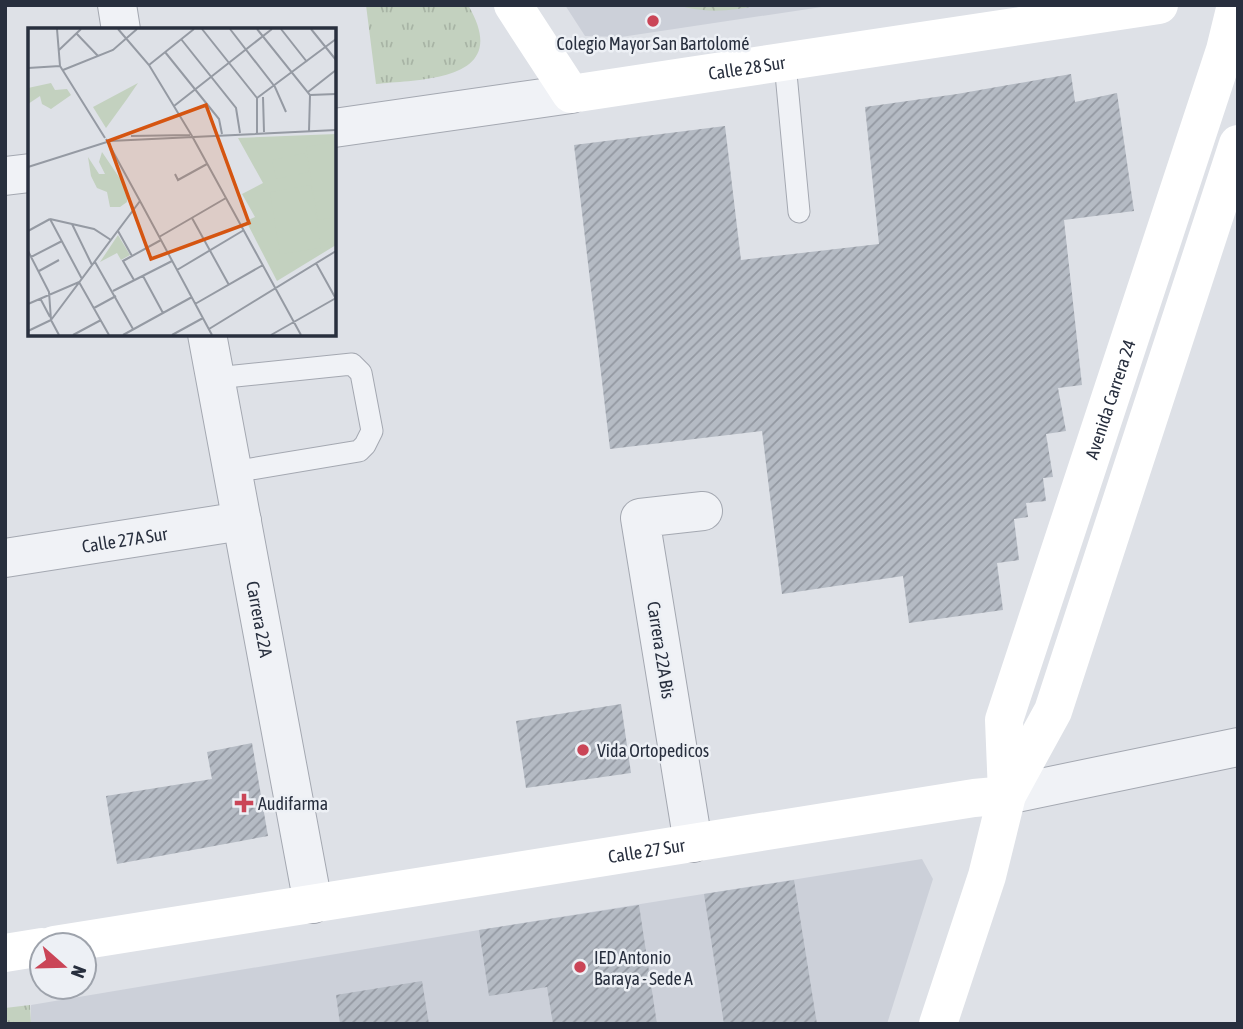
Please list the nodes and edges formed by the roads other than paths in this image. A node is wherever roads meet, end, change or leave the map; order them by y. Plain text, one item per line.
1 (117, 5) edge
2 (513, 5) edge
3 (1159, 5) edge
4 (1236, 5) edge
5 (121, 28) edge
6 (785, 63) junction
7 (571, 94) junction
8 (336, 128) edge
9 (1238, 144) edge
10 (28, 173) edge
11 (5, 176) edge
12 (800, 212) dead end
13 (207, 336) edge
14 (216, 378) junction
15 (233, 472) junction
16 (703, 511) dead end
17 (242, 521) junction
18 (5, 558) edge
19 (1238, 747) edge
20 (1007, 795) junction
21 (692, 843) junction
22 (313, 904) junction
23 (98, 938) edge
24 (28, 949) edge
25 (5, 953) edge
26 (938, 1024) edge

1 - 5 street
2 - 7 main road
3 - 6 main road, Calle 28 Sur
4 - 20 main road, Avenida Carrera 24
6 - 7 main road, Calle 28 Sur
6 - 12 lane
7 - 8 street, Calle 28 Sur
9 - 20 main road, Avenida Carrera 24
10 - 11 street
13 - 14 street, Carrera 22A
14 - 15 street, Carrera 22A
14 - 15 lane
15 - 17 street, Carrera 22A
16 - 21 street, Carrera 22A Bis
17 - 18 street, Calle 27A Sur
17 - 22 street, Carrera 22A
19 - 20 street, Calle 27 Sur
20 - 21 main road, Calle 27 Sur
20 - 26 main road, Avenida Carrera 24
21 - 22 main road, Calle 27 Sur
22 - 23 main road, Calle 27 Sur
24 - 25 main road

